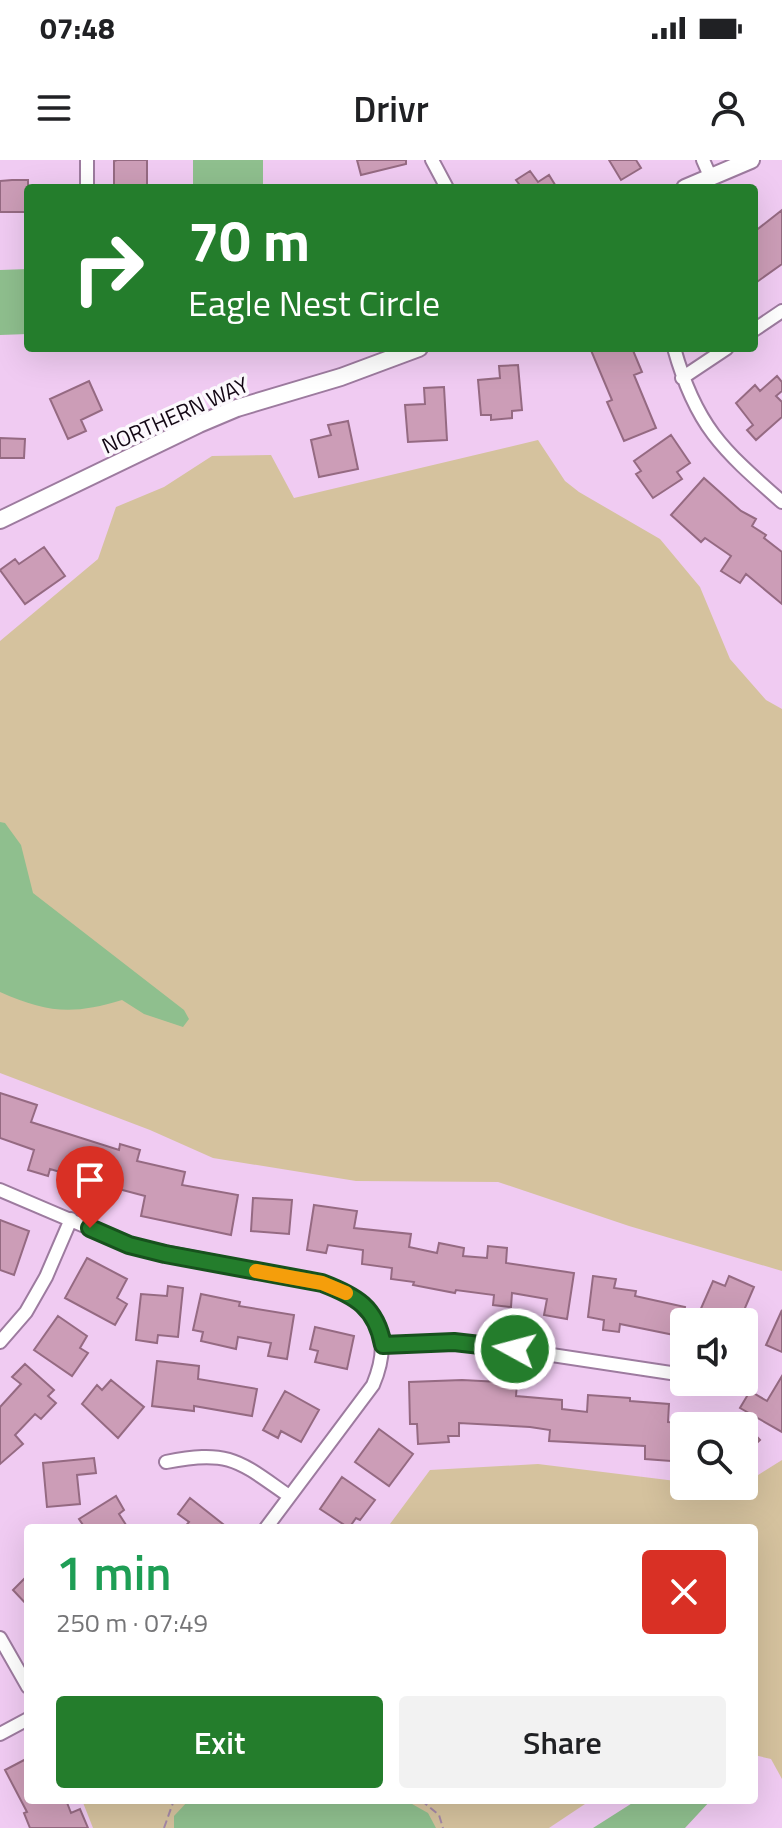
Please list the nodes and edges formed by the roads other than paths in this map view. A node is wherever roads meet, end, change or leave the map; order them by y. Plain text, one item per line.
1 (87, 160) edge
2 (432, 160) edge
3 (751, 160) edge
4 (707, 168) edge
5 (87, 184) edge
6 (445, 184) edge
7 (689, 184) edge
8 (782, 311) edge
9 (758, 327) edge
10 (408, 352) edge
11 (675, 352) edge
12 (721, 352) edge
13 (682, 378) junction
14 (782, 502) edge
15 (0, 520) edge
16 (0, 1190) edge
17 (71, 1219) junction
18 (0, 1342) edge
19 (383, 1345) junction
20 (670, 1373) edge
21 (166, 1462) dead end
22 (289, 1496) junction
23 (269, 1524) edge
24 (0, 1638) edge
25 (24, 1680) edge
26 (24, 1721) edge
27 (0, 1734) edge

1 - 5 street
2 - 6 street
3 - 4 street
4 - 7 street
8 - 9 street
10 - 15 street, NORTHERN WAY
11 - 13 street
12 - 13 street
13 - 14 street
16 - 17 street
17 - 18 street
17 - 19 street
19 - 20 street
19 - 22 street
21 - 22 street
22 - 23 street
24 - 25 street
26 - 27 street

